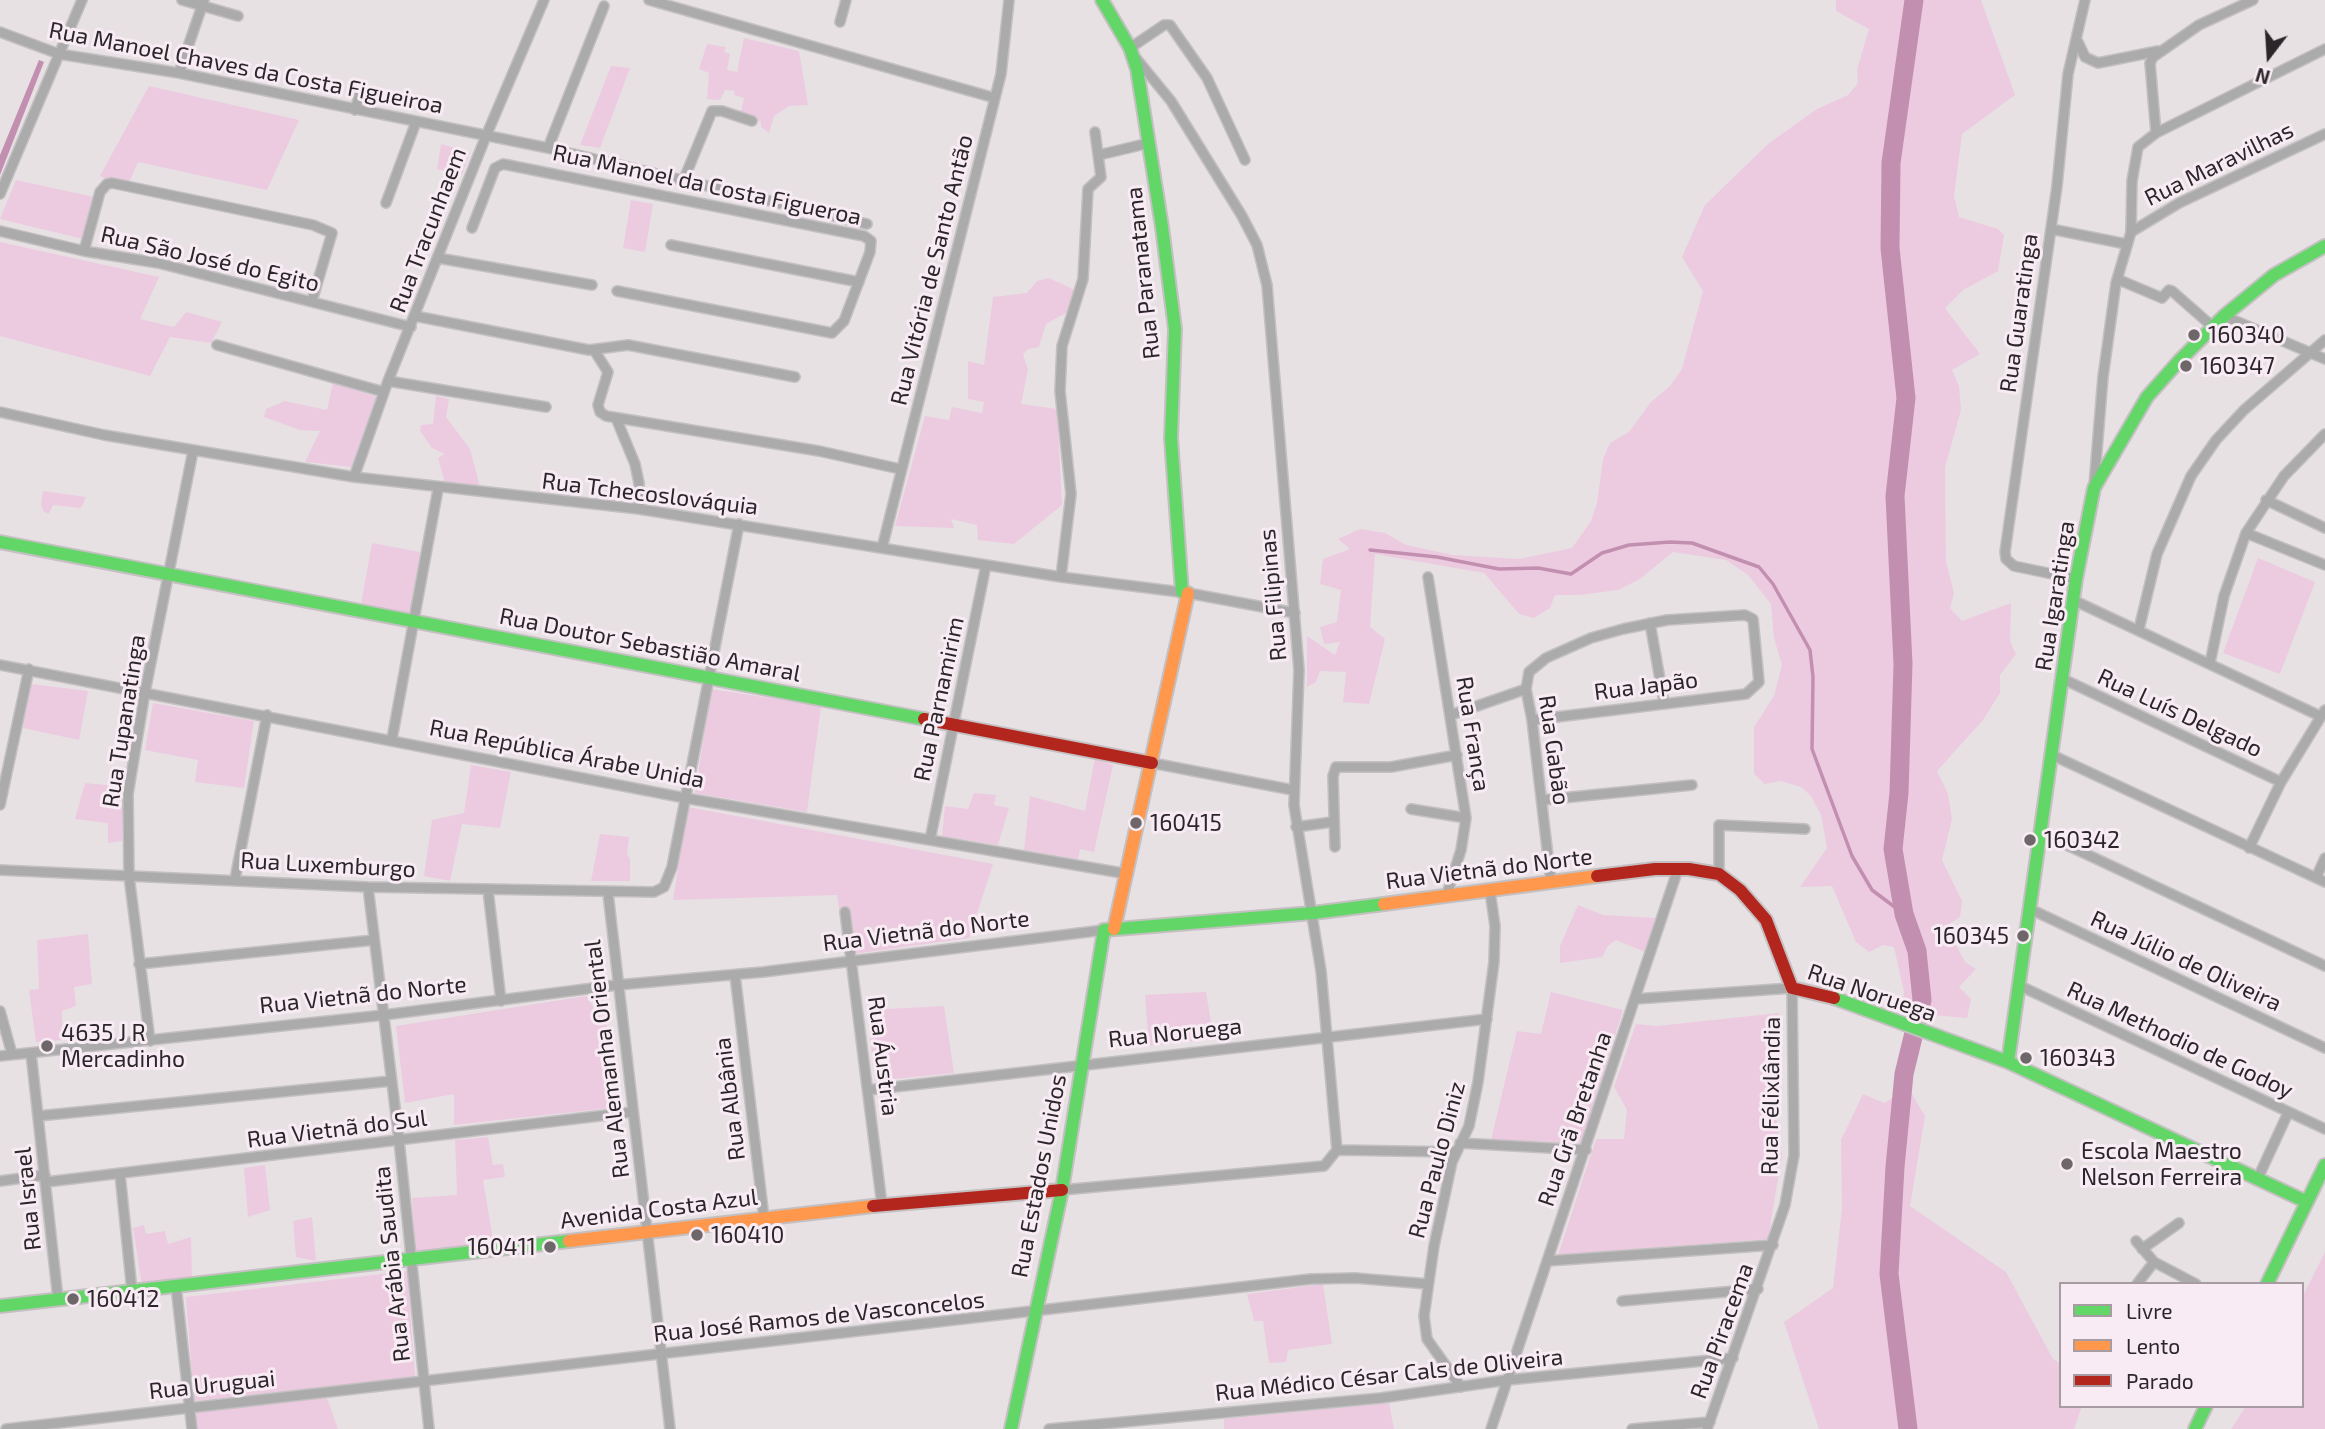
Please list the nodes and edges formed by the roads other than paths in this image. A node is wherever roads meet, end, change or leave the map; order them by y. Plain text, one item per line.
1 (82, 0) edge
2 (181, 0) edge
3 (544, 0) edge
4 (649, 0) edge
5 (846, 0) edge
6 (1009, 0) edge
7 (1102, 0) edge
8 (2085, 0) edge
9 (2253, 0) edge
10 (203, 3) edge
11 (604, 6) dead end
12 (238, 16) dead end
13 (840, 22) dead end
14 (0, 32) edge
15 (2078, 40) junction
16 (2325, 49) edge
17 (1131, 50) junction
18 (2158, 51) junction
19 (59, 54) junction
20 (179, 74) junction
21 (360, 93) dead end
22 (995, 98) junction
23 (355, 110) junction
24 (752, 121) dead end
25 (416, 122) junction
26 (1095, 132) dead end
27 (2156, 133) junction
28 (2325, 134) edge
29 (486, 136) junction
30 (1149, 144) junction
31 (548, 148) junction
32 (1099, 156) junction
33 (1245, 160) dead end
34 (684, 179) junction
35 (467, 184) junction
36 (485, 191) junction
37 (0, 194) edge
38 (386, 203) dead end
39 (867, 224) dead end
40 (472, 228) dead end
41 (2051, 229) junction
42 (0, 231) edge
43 (2131, 232) junction
44 (2126, 244) junction
45 (671, 245) dead end
46 (2325, 246) edge
47 (84, 251) junction
48 (438, 258) junction
49 (2117, 279) junction
50 (859, 282) junction
51 (592, 285) dead end
52 (617, 291) dead end
53 (312, 301) junction
54 (415, 316) junction
55 (2224, 316) junction
56 (411, 327) junction
57 (2213, 327) junction
58 (2325, 340) edge
59 (217, 345) dead end
60 (594, 350) junction
61 (2310, 352) junction
62 (2325, 359) edge
63 (795, 377) dead end
64 (388, 381) junction
65 (384, 393) junction
66 (546, 407) dead end
67 (0, 412) edge
68 (616, 418) junction
69 (2323, 439) edge
70 (193, 450) junction
71 (900, 469) junction
72 (354, 477) junction
73 (2094, 488) junction
74 (439, 489) junction
75 (2266, 500) junction
76 (639, 509) junction
77 (740, 524) junction
78 (2325, 528) edge
79 (2246, 533) junction
80 (0, 542) edge
81 (882, 548) junction
82 (986, 565) junction
83 (2325, 565) edge
84 (170, 575) junction
85 (1061, 577) junction
86 (1428, 577) dead end
87 (2076, 579) junction
88 (1185, 593) junction
89 (2073, 600) junction
90 (1296, 613) junction
91 (414, 620) junction
92 (1650, 623) junction
93 (2139, 629) junction
94 (2210, 663) junction
95 (0, 665) edge
96 (29, 669) junction
97 (708, 679) junction
98 (2063, 679) junction
99 (1759, 682) joint
100 (1526, 689) junction
101 (145, 692) junction
102 (1664, 702) junction
103 (2323, 713) edge
104 (267, 715) junction
105 (1451, 715) junction
106 (1532, 720) junction
107 (953, 724) junction
108 (392, 739) junction
109 (1457, 755) junction
110 (2052, 755) junction
111 (1152, 763) junction
112 (2281, 782) junction
113 (1692, 786) dead end
114 (1293, 790) junction
115 (685, 798) junction
116 (1542, 800) junction
117 (0, 805) edge
118 (1411, 810) dead end
119 (1466, 818) junction
120 (1332, 822) junction
121 (1296, 827) junction
122 (1805, 829) dead end
123 (2039, 832) junction
124 (930, 840) junction
125 (1335, 848) dead end
126 (2249, 848) junction
127 (2325, 858) edge
128 (1678, 869) junction
129 (0, 870) edge
130 (1128, 874) junction
131 (1719, 874) junction
132 (129, 876) junction
133 (235, 879) junction
134 (2320, 880) edge
135 (1551, 882) junction
136 (368, 887) junction
137 (488, 890) junction
138 (1490, 891) junction
139 (608, 894) junction
140 (1446, 897) junction
141 (2030, 909) junction
142 (845, 912) dead end
143 (1313, 913) junction
144 (1109, 929) junction
145 (374, 940) junction
146 (851, 961) junction
147 (139, 964) junction
148 (2325, 966) edge
149 (735, 975) junction
150 (617, 985) junction
151 (2018, 985) junction
152 (1792, 988) junction
153 (1635, 999) junction
154 (501, 1001) junction
155 (0, 1011) edge
156 (384, 1014) junction
157 (1487, 1019) junction
158 (1329, 1038) junction
159 (150, 1041) junction
160 (2325, 1048) edge
161 (32, 1053) junction
162 (12, 1054) junction
163 (0, 1056) edge
164 (2008, 1062) junction
165 (1082, 1064) junction
166 (391, 1081) junction
167 (868, 1090) junction
168 (632, 1112) junction
169 (2288, 1112) junction
170 (38, 1116) junction
171 (2325, 1129) edge
172 (399, 1140) junction
173 (1457, 1148) junction
174 (1337, 1150) junction
175 (1586, 1150) junction
176 (2325, 1165) edge
177 (120, 1174) junction
178 (45, 1179) junction
179 (2256, 1180) junction
180 (0, 1181) edge
181 (1062, 1190) junction
182 (2307, 1202) junction
183 (882, 1205) junction
184 (764, 1218) junction
185 (2179, 1223) dead end
186 (648, 1232) junction
187 (1773, 1245) junction
188 (411, 1258) junction
189 (1547, 1261) junction
190 (2154, 1262) junction
191 (2176, 1275) junction
192 (2139, 1282) edge
193 (2172, 1282) edge
194 (2192, 1282) edge
195 (2268, 1282) edge
196 (1428, 1284) junction
197 (176, 1286) junction
198 (1758, 1289) junction
199 (132, 1291) junction
200 (58, 1299) junction
201 (1622, 1301) dead end
202 (0, 1306) edge
203 (1035, 1313) junction
204 (660, 1355) junction
205 (1733, 1358) junction
206 (1507, 1380) junction
207 (424, 1381) junction
208 (1461, 1387) junction
209 (190, 1406) junction
210 (2205, 1408) edge
211 (1709, 1425) edge
212 (6, 1429) edge
213 (192, 1429) edge
214 (429, 1429) edge
215 (670, 1429) edge
216 (1011, 1429) edge
217 (1049, 1429) edge
218 (1491, 1429) edge
219 (1632, 1429) edge
220 (2194, 1429) edge

1 - 19 street
2 - 10 street
3 - 29 street, Rua Tracunhaem
4 - 22 street
5 - 13 street
6 - 22 street, Rua Vitória de Santo Antão
7 - 17 street, Rua Paranatama
8 - 15 street, Rua Guaratinga
9 - 18 street
10 - 12 street
10 - 20 street
11 - 31 street
14 - 19 street, Rua Manoel Chaves da Costa Figueiroa
15 - 18 street
15 - 41 street, Rua Guaratinga
16 - 27 street
17 - 30 street, Rua Paranatama
17 - 33 street
17 - 90 street, Rua Filipinas
18 - 27 street
19 - 20 street, Rua Manoel Chaves da Costa Figueiroa
19 - 37 street
20 - 23 street, Rua Manoel Chaves da Costa Figueiroa
21 - 23 street
22 - 71 street, Rua Vitória de Santo Antão
23 - 25 street, Rua Manoel Chaves da Costa Figueiroa
24 - 34 street
25 - 29 street, Rua Manoel Chaves da Costa Figueiroa
25 - 38 street
26 - 32 street
27 - 43 street, Rua Igaratinga
28 - 43 street, Rua Maravilhas
29 - 31 street, Rua Manoel Chaves da Costa Figueiroa
29 - 35 street, Rua Tracunhaem
30 - 32 street
30 - 88 street, Rua Paranatama
31 - 34 street, Rua Manoel Chaves da Costa Figueiroa
32 - 85 street
34 - 39 street, Rua Manoel Chaves da Costa Figueiroa
35 - 36 street
35 - 48 street, Rua Tracunhaem
36 - 40 street
36 - 50 street, Rua Manoel da Costa Figueroa
41 - 44 street
41 - 87 street, Rua Guaratinga
42 - 47 street, Rua São José do Egito
43 - 44 street, Rua Igaratinga
44 - 49 street, Rua Igaratinga
45 - 50 street
46 - 55 street
47 - 53 street, Rua São José do Egito
47 - 53 street
48 - 51 street
48 - 54 street, Rua Tracunhaem
49 - 57 street
49 - 73 street, Rua Igaratinga
50 - 52 street, Rua Manoel da Costa Figueroa
53 - 56 street, Rua São José do Egito
54 - 56 street, Rua Tracunhaem
54 - 60 street
55 - 57 street
55 - 61 street
56 - 64 street, Rua Tracunhaem
57 - 73 street
58 - 61 street
59 - 65 street
60 - 63 street
60 - 68 street
61 - 62 street
61 - 93 street
64 - 65 street, Rua Tracunhaem
64 - 66 street
65 - 72 street, Rua Tracunhaem
67 - 70 street, Rua Tchecoslováquia
68 - 71 street
68 - 76 street
69 - 75 street
70 - 72 street, Rua Tchecoslováquia
70 - 84 street, Rua Tupanatinga
71 - 81 street, Rua Vitória de Santo Antão
72 - 74 street, Rua Tchecoslováquia
73 - 87 street, Rua Igaratinga
74 - 76 street, Rua Tchecoslováquia
74 - 91 street
75 - 78 street
75 - 79 street
76 - 77 street, Rua Tchecoslováquia
77 - 81 street, Rua Tchecoslováquia
77 - 97 street
79 - 83 street
79 - 94 street
80 - 84 street, Rua Doutor Sebastião Amaral
81 - 82 street, Rua Tchecoslováquia
82 - 85 street, Rua Tchecoslováquia
82 - 107 street, Rua Parnamirim
84 - 91 street, Rua Doutor Sebastião Amaral
84 - 101 street, Rua Tupanatinga
85 - 88 street, Rua Tchecoslováquia
86 - 105 street, Rua França
87 - 89 street, Rua Igaratinga
88 - 90 street, Rua Tchecoslováquia
88 - 111 street, Rua Paranatama
89 - 93 street
89 - 98 street, Rua Igaratinga
90 - 114 street, Rua Filipinas
91 - 97 street, Rua Doutor Sebastião Amaral
91 - 108 street
92 - 99 street, Rua Gabão
92 - 100 street, Rua Gabão
92 - 102 street
93 - 94 street
94 - 103 street
95 - 96 street, Rua República Árabe Unida
96 - 101 street, Rua República Árabe Unida
96 - 117 street
97 - 107 street, Rua Doutor Sebastião Amaral
97 - 115 street
98 - 110 street, Rua Igaratinga
98 - 112 street, Rua Luís Delgado
99 - 102 street, Rua Japão
100 - 105 street
100 - 106 street, Rua Gabão
101 - 104 street, Rua República Árabe Unida
101 - 132 street, Rua Tupanatinga
102 - 106 street, Rua Japão
103 - 112 street
104 - 108 street, Rua República Árabe Unida
104 - 133 street
105 - 109 street, Rua França
106 - 116 street, Rua Gabão
107 - 111 street, Rua Doutor Sebastião Amaral
107 - 124 street, Rua Parnamirim
108 - 115 street, Rua República Árabe Unida
109 - 119 street, Rua França
109 - 120 street
110 - 123 street, Rua Igaratinga
110 - 126 street
111 - 114 street, Rua Doutor Sebastião Amaral
111 - 130 street, Rua Paranatama
112 - 126 street
113 - 116 street
114 - 121 street, Rua Filipinas
115 - 124 street, Rua República Árabe Unida
115 - 139 street, Rua Luxemburgo
116 - 135 street, Rua Gabão
118 - 119 street
119 - 140 street, Rua França
120 - 121 street
120 - 125 street
121 - 143 street, Rua Filipinas
122 - 131 street
123 - 141 street, Rua Igaratinga
123 - 148 street
124 - 130 street, Rua República Árabe Unida
126 - 134 street
127 - 134 street
128 - 131 street, Rua Vietnã do Norte
128 - 135 street, Rua Vietnã do Norte
128 - 153 street, Rua Grã Bretanha
129 - 132 street, Rua Luxemburgo
130 - 144 street, Rua Paranatama
131 - 152 street
132 - 133 street, Rua Luxemburgo
132 - 147 street, Rua Tupanatinga
133 - 136 street, Rua Luxemburgo
135 - 138 street, Rua Vietnã do Norte
136 - 137 street, Rua Luxemburgo
136 - 145 street, Rua Arábia Saudita
137 - 139 street, Rua Luxemburgo
137 - 154 street
138 - 140 street, Rua Vietnã do Norte
138 - 157 street, Rua Paulo Diniz
139 - 150 street, Rua Alemanha Oriental
140 - 143 street, Rua Vietnã do Norte
141 - 151 street, Rua Igaratinga
141 - 160 street, Rua Júlio de Oliveira
142 - 146 street, Rua Áustria
143 - 144 street, Rua Vietnã do Norte
143 - 158 street, Rua Filipinas
144 - 146 street, Rua Vietnã do Norte
144 - 165 street, Rua Estados Unidos
145 - 147 street
145 - 156 street, Rua Arábia Saudita
146 - 149 street, Rua Vietnã do Norte
146 - 167 street, Rua Áustria
147 - 159 street, Rua Tupanatinga
149 - 150 street, Rua Vietnã do Norte
149 - 184 street, Rua Albânia
150 - 154 street, Rua Vietnã do Norte
150 - 168 street, Rua Alemanha Oriental
151 - 164 street, Rua Igaratinga
151 - 169 street, Rua Methodio de Godoy
152 - 153 street, Rua Noruega
152 - 164 street, Rua Noruega
152 - 187 street, Rua Félixlândia
153 - 175 street, Rua Grã Bretanha
154 - 156 street, Rua Vietnã do Norte
155 - 162 street
156 - 159 street, Rua Vietnã do Norte
156 - 166 street, Rua Arábia Saudita
157 - 158 street, Rua Noruega
157 - 173 street, Rua Paulo Diniz
158 - 165 street, Rua Noruega
158 - 174 street, Rua Filipinas
159 - 161 street, Rua Vietnã do Norte
161 - 162 street, Rua Vietnã do Norte
161 - 170 street, Rua Israel
162 - 163 street, Rua Vietnã do Norte
164 - 179 street, Rua Noruega
165 - 167 street, Rua Noruega
165 - 181 street, Rua Estados Unidos
166 - 170 street
166 - 172 street, Rua Arábia Saudita
167 - 183 street, Rua Áustria
168 - 172 street, Rua Vietnã do Sul
168 - 186 street, Rua Alemanha Oriental
169 - 171 street, Rua Methodio de Godoy
169 - 179 street
170 - 178 street, Rua Israel
172 - 177 street, Rua Vietnã do Sul
172 - 188 street, Rua Arábia Saudita
173 - 174 street
173 - 175 street
173 - 196 street, Rua Paulo Diniz
174 - 181 street, Avenida Costa Azul
175 - 189 street, Rua Grã Bretanha
176 - 182 street
177 - 178 street, Rua Vietnã do Sul
177 - 199 street
178 - 180 street, Rua Vietnã do Sul
178 - 200 street, Rua Israel
179 - 182 street, Rua Noruega
181 - 183 street, Avenida Costa Azul
181 - 203 street, Rua Estados Unidos
182 - 195 street
183 - 184 street, Avenida Costa Azul
184 - 186 street, Avenida Costa Azul
185 - 190 street
186 - 188 street, Avenida Costa Azul
186 - 204 street, Rua Alemanha Oriental
187 - 189 street
187 - 198 street, Rua Piracema
188 - 197 street, Avenida Costa Azul
188 - 207 street, Rua Arábia Saudita
189 - 206 street, Rua Grã Bretanha
190 - 191 street
190 - 192 street
191 - 193 street
191 - 194 street
196 - 203 street, Rua José Ramos de Vasconcelos
196 - 208 street, Rua Paulo Diniz
197 - 199 street, Avenida Costa Azul
197 - 209 street
198 - 201 street
198 - 205 street, Rua Piracema
199 - 200 street, Avenida Costa Azul
200 - 202 street, Avenida Costa Azul
203 - 204 street, Rua José Ramos de Vasconcelos
203 - 216 street, Rua Estados Unidos
204 - 207 street, Rua José Ramos de Vasconcelos
204 - 215 street, Rua Alemanha Oriental
205 - 206 street, Rua Médico César Cals de Oliveira
205 - 211 street, Rua Piracema
206 - 208 street, Rua Médico César Cals de Oliveira
206 - 218 street, Rua Grã Bretanha
207 - 209 street, Rua Uruguai
207 - 214 street, Rua Arábia Saudita
208 - 217 street, Rua Médico César Cals de Oliveira
209 - 212 street, Rua Uruguai
209 - 213 street
210 - 220 street
211 - 219 street

